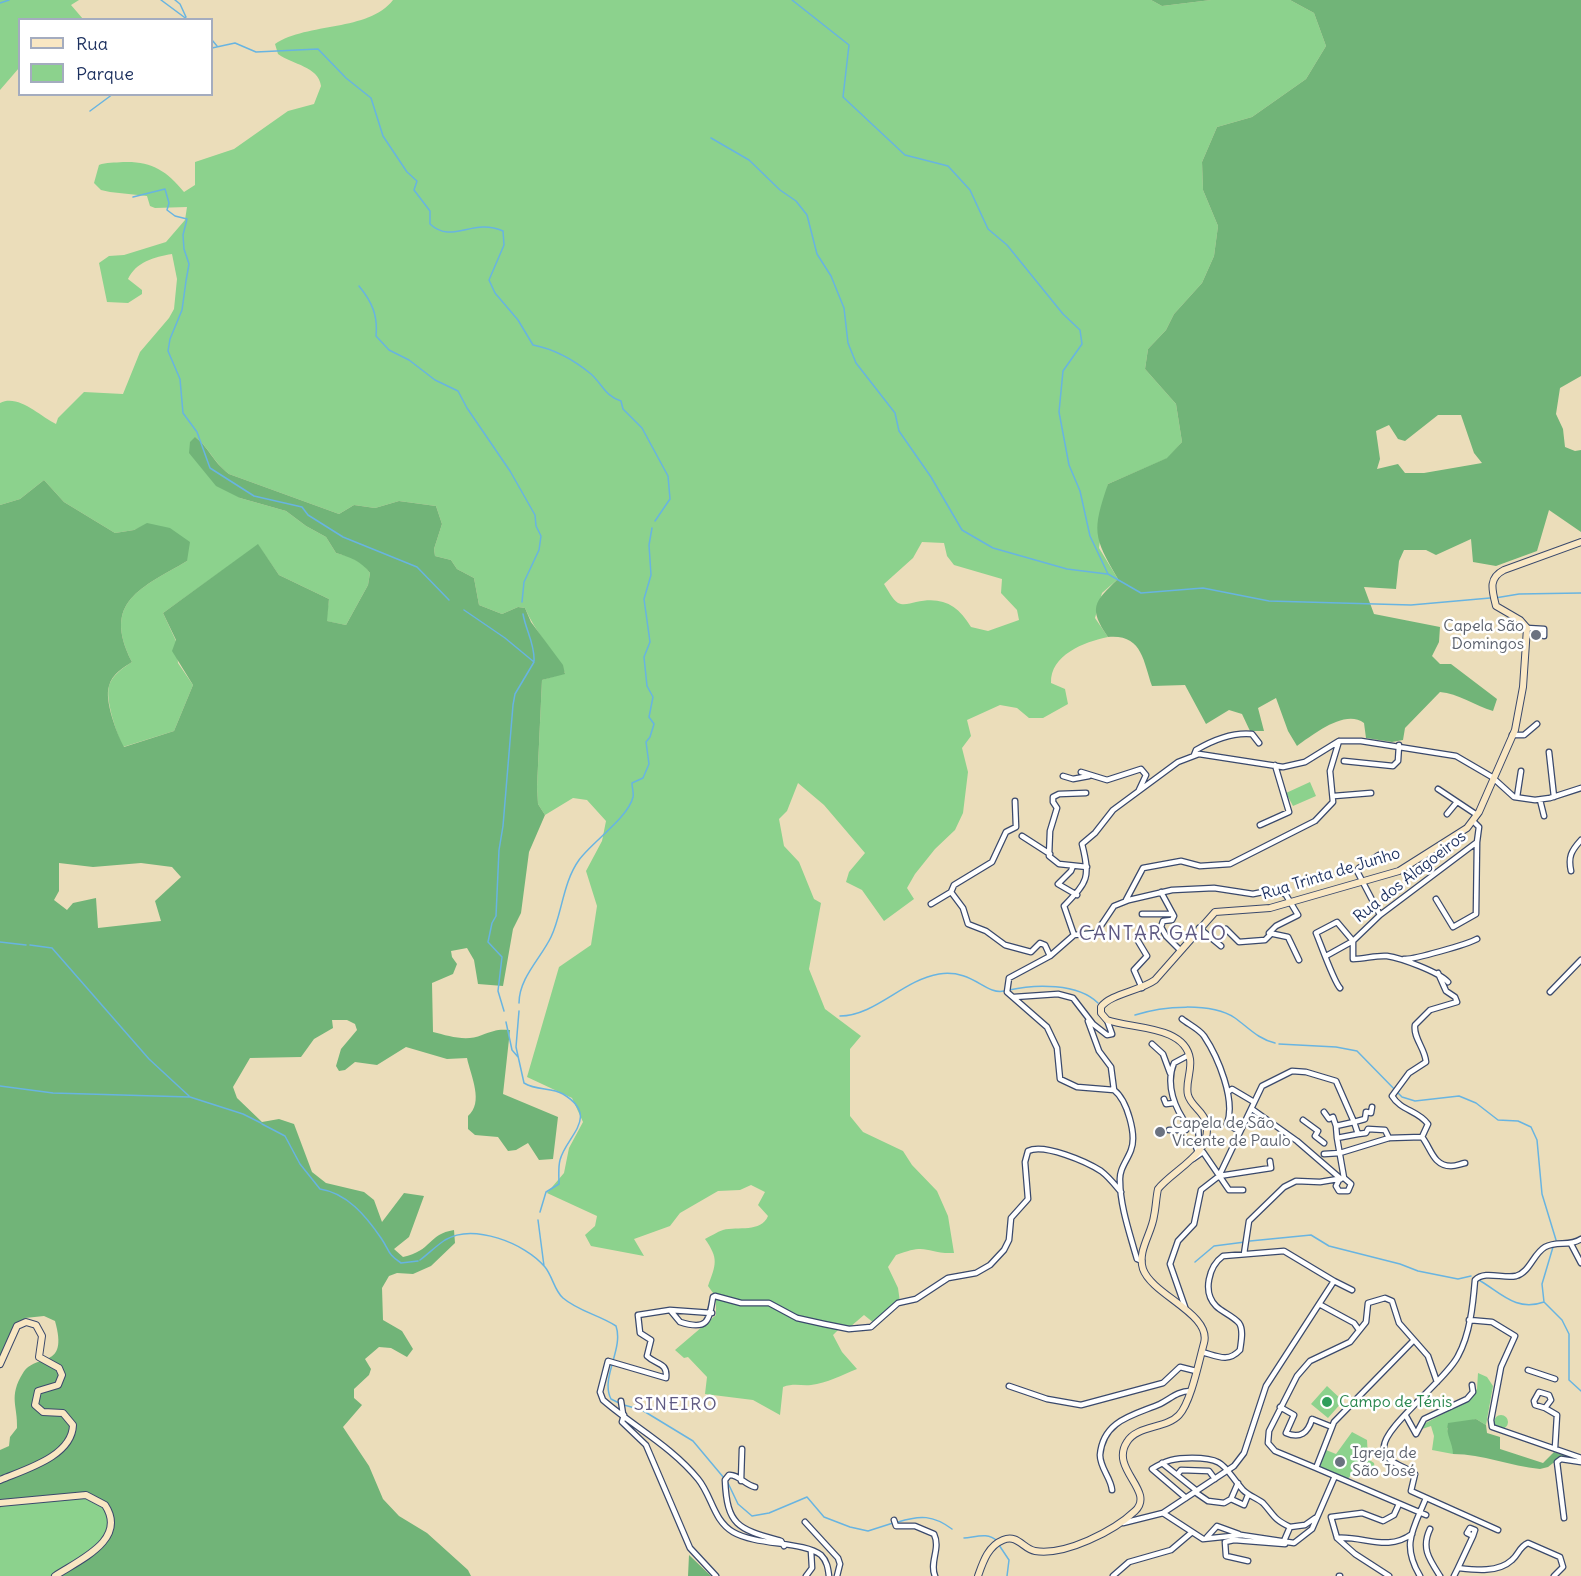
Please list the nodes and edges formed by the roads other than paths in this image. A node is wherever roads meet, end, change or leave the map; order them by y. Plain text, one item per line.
1 (1581, 542) edge
2 (1527, 628) junction
3 (1544, 636) dead end
4 (1538, 724) dead end
5 (1512, 735) junction
6 (1339, 741) junction
7 (1259, 743) dead end
8 (1399, 745) junction
9 (1549, 752) dead end
10 (1194, 755) junction
11 (1344, 761) dead end
12 (1275, 765) junction
13 (1521, 771) dead end
14 (1081, 772) dead end
15 (1063, 776) dead end
16 (1092, 776) junction
17 (1492, 777) junction
18 (1438, 789) dead end
19 (1581, 789) edge
20 (1137, 792) junction
21 (1086, 793) dead end
22 (1371, 793) dead end
23 (1334, 796) junction
24 (1517, 797) junction
25 (1554, 797) junction
26 (1540, 800) junction
27 (1015, 801) dead end
28 (1458, 802) junction
29 (1447, 814) dead end
30 (1477, 814) junction
31 (1544, 816) dead end
32 (1474, 822) junction
33 (1260, 825) dead end
34 (1022, 836) dead end
35 (1581, 840) edge
36 (1477, 842) junction
37 (1050, 854) junction
38 (1379, 855) dead end
39 (1073, 866) junction
40 (1087, 867) junction
41 (1571, 872) dead end
42 (1362, 882) junction
43 (951, 892) junction
44 (1161, 892) junction
45 (1077, 895) junction
46 (1436, 899) dead end
47 (1125, 903) junction
48 (1290, 903) junction
49 (932, 904) dead end
50 (1142, 914) dead end
51 (1173, 914) junction
52 (1380, 915) junction
53 (1199, 928) junction
54 (1226, 929) dead end
55 (1074, 935) junction
56 (1270, 935) junction
57 (1477, 939) dead end
58 (1353, 941) junction
59 (1138, 942) dead end
60 (1221, 946) dead end
61 (1180, 950) junction
62 (1050, 956) junction
63 (1326, 956) junction
64 (1401, 959) junction
65 (1299, 960) dead end
66 (1581, 960) edge
67 (1437, 973) junction
68 (1448, 982) dead end
69 (1340, 988) dead end
70 (1143, 989) junction
71 (1550, 992) dead end
72 (1014, 997) junction
73 (1086, 1016) junction
74 (1182, 1019) dead end
75 (1107, 1020) junction
76 (1152, 1044) dead end
77 (1189, 1055) junction
78 (1171, 1076) junction
79 (1114, 1090) junction
80 (1228, 1092) junction
81 (1164, 1099) dead end
82 (1174, 1102) junction
83 (1254, 1102) junction
84 (1371, 1107) dead end
85 (1252, 1109) junction
86 (1324, 1112) dead end
87 (1303, 1120) dead end
88 (1354, 1122) junction
89 (1188, 1126) junction
90 (1336, 1126) junction
91 (1169, 1130) dead end
92 (1239, 1131) junction
93 (1358, 1134) junction
94 (1422, 1137) junction
95 (1337, 1138) junction
96 (1389, 1138) junction
97 (1324, 1143) dead end
98 (1198, 1152) junction
99 (1340, 1153) junction
100 (1324, 1154) dead end
101 (1190, 1159) junction
102 (1270, 1161) dead end
103 (1465, 1163) dead end
104 (1330, 1171) junction
105 (1219, 1176) junction
106 (1341, 1179) junction
107 (1327, 1181) junction
108 (1320, 1182) junction
109 (1243, 1190) dead end
110 (1339, 1191) junction
111 (1121, 1192) junction
112 (1581, 1239) edge
113 (1248, 1240) junction
114 (1571, 1244) junction
115 (1257, 1252) junction
116 (1244, 1254) junction
117 (1142, 1261) junction
118 (1581, 1263) edge
119 (1334, 1281) junction
120 (1352, 1290) dead end
121 (1319, 1304) junction
122 (670, 1310) junction
123 (1186, 1310) junction
124 (712, 1313) junction
125 (1469, 1320) junction
126 (1359, 1330) junction
127 (1414, 1340) junction
128 (1202, 1352) junction
129 (0, 1364) edge
130 (1528, 1370) dead end
131 (1196, 1371) junction
132 (1555, 1379) dead end
133 (1437, 1382) junction
134 (1472, 1385) dead end
135 (1009, 1386) dead end
136 (1190, 1391) junction
137 (621, 1403) dead end
138 (1280, 1407) junction
139 (1545, 1408) dead end
140 (624, 1415) junction
141 (1406, 1416) junction
142 (1332, 1427) junction
143 (1416, 1434) junction
144 (1419, 1440) dead end
145 (1555, 1448) junction
146 (742, 1449) dead end
147 (1581, 1458) edge
148 (1162, 1463) junction
149 (1316, 1468) junction
150 (1229, 1469) junction
151 (1177, 1474) junction
152 (1335, 1476) junction
153 (1215, 1479) junction
154 (0, 1480) edge
155 (741, 1481) junction
156 (1238, 1483) junction
157 (754, 1487) dead end
158 (1112, 1490) dead end
159 (1196, 1491) junction
160 (1248, 1495) junction
161 (1186, 1498) junction
162 (1426, 1498) junction
163 (1232, 1499) junction
164 (0, 1503) edge
165 (1399, 1504) junction
166 (1163, 1513) junction
167 (1423, 1514) junction
168 (1318, 1515) junction
169 (1563, 1518) dead end
170 (805, 1522) dead end
171 (894, 1522) dead end
172 (1120, 1523) junction
173 (1290, 1527) junction
174 (1430, 1529) dead end
175 (1498, 1530) dead end
176 (1191, 1533) junction
177 (1412, 1534) junction
178 (1241, 1535) junction
179 (1473, 1536) dead end
180 (1208, 1537) junction
181 (1350, 1537) junction
182 (1337, 1538) junction
183 (1284, 1541) junction
184 (1291, 1543) junction
185 (784, 1546) junction
186 (1349, 1549) junction
187 (811, 1551) junction
188 (1248, 1561) dead end
189 (1458, 1568) junction
190 (56, 1576) edge
191 (716, 1576) edge
192 (806, 1576) edge
193 (830, 1576) edge
194 (837, 1576) edge
195 (935, 1576) edge
196 (978, 1576) edge
197 (1113, 1576) edge
198 (1389, 1576) edge
199 (1420, 1576) edge
200 (1440, 1576) edge
201 (1454, 1576) edge
202 (1554, 1576) edge

1 - 2 street
2 - 3 street
2 - 5 street
4 - 5 street
5 - 17 street
6 - 8 street
6 - 12 street
6 - 23 street
7 - 10 street
8 - 11 street
8 - 17 street
9 - 25 street
10 - 12 street
10 - 20 street
12 - 33 street
13 - 24 street
14 - 16 street
15 - 16 street
16 - 20 street
17 - 24 street
17 - 30 street
18 - 28 street
19 - 25 street
20 - 40 street
21 - 37 street
22 - 23 street
23 - 47 street
24 - 26 street
25 - 26 street
26 - 31 street
27 - 43 street
28 - 29 street
28 - 30 street
30 - 32 street
32 - 36 street, Rua dos Alagoeiros
32 - 42 street, Rua Trinta de Junho
34 - 37 street
35 - 41 street
36 - 46 street
36 - 52 street, Rua dos Alagoeiros
37 - 39 street
38 - 42 street
39 - 40 street
39 - 45 street
40 - 45 street
42 - 48 street, Rua Trinta de Junho
42 - 52 street
43 - 49 street
43 - 62 street
44 - 47 street
44 - 48 street
44 - 51 street
45 - 55 street
47 - 55 street
48 - 53 street, Rua Trinta de Junho
48 - 56 street
50 - 51 street
51 - 61 street
52 - 58 street, Rua dos Alagoeiros
53 - 60 street
53 - 61 street, Rua Trinta de Junho
54 - 56 street
55 - 62 street
56 - 65 street
57 - 64 street
58 - 63 street
58 - 63 street
58 - 64 street, Rua dos Alagoeiros
59 - 70 street
61 - 70 street, Rua Trinta de Junho
62 - 72 street
63 - 69 street
64 - 67 street, Rua dos Alagoeiros
66 - 71 street
67 - 68 street, Rua dos Alagoeiros
67 - 94 street
70 - 75 street, Rua Trinta de Junho
72 - 73 street
72 - 79 street
73 - 75 street
73 - 79 street
74 - 80 street
75 - 77 street
76 - 78 street
77 - 78 street
77 - 98 street
78 - 82 street
79 - 111 street
80 - 83 street
80 - 92 street
81 - 82 street
82 - 89 street
83 - 85 street
83 - 88 street
84 - 88 street
85 - 92 street
85 - 104 street
86 - 90 street
87 - 97 street
88 - 90 street
88 - 93 street
89 - 91 street
89 - 98 street
90 - 95 street
92 - 105 street
93 - 95 street
93 - 96 street
94 - 96 street
94 - 103 street
95 - 99 street
96 - 99 street
98 - 101 street
99 - 100 street
99 - 106 street
101 - 105 street
101 - 117 street
102 - 105 street
104 - 106 street
104 - 107 street
105 - 109 street
105 - 123 street
106 - 107 street
106 - 110 street
106 - 110 street
107 - 108 street
108 - 110 street
108 - 113 street
111 - 117 street
111 - 124 street
112 - 114 street
113 - 115 street
113 - 116 street
114 - 118 street
114 - 125 street
115 - 116 street
115 - 119 street
116 - 128 street
117 - 123 street
119 - 120 street
119 - 121 street
121 - 126 street
121 - 150 street
122 - 124 street
122 - 124 street
122 - 140 street
123 - 128 street
125 - 133 street
125 - 145 street
126 - 127 street
126 - 138 street
127 - 133 street
127 - 142 street
128 - 131 street
129 - 154 street
130 - 132 street
131 - 135 street
131 - 136 street
133 - 141 street
134 - 143 street
136 - 158 street
136 - 172 street
137 - 140 street
138 - 142 street
138 - 149 street
139 - 145 street
140 - 185 street
140 - 191 street
141 - 143 street
141 - 162 street
142 - 149 street
143 - 144 street
145 - 147 street
146 - 155 street
147 - 169 street
148 - 150 street
148 - 151 street
148 - 161 street
149 - 152 street
150 - 153 street
150 - 156 street
151 - 153 street
151 - 159 street
152 - 165 street
152 - 168 street
153 - 159 street
155 - 157 street
155 - 185 street
156 - 160 street
156 - 163 street
159 - 161 street
159 - 163 street
160 - 163 street
160 - 173 street
161 - 166 street
162 - 167 street
162 - 175 street
164 - 190 street
165 - 167 street
165 - 182 street
166 - 172 street
166 - 176 street
167 - 177 street
168 - 173 street
168 - 184 street
170 - 194 street
171 - 195 street
172 - 196 street
173 - 183 street
174 - 200 street
176 - 180 street
176 - 197 street
177 - 181 street
177 - 199 street
178 - 180 street
178 - 180 street
178 - 183 street
179 - 189 street
181 - 182 street
181 - 186 street
182 - 186 street
183 - 184 street
184 - 188 street
185 - 187 street
186 - 198 street
187 - 192 street
187 - 193 street
189 - 201 street
189 - 202 street

